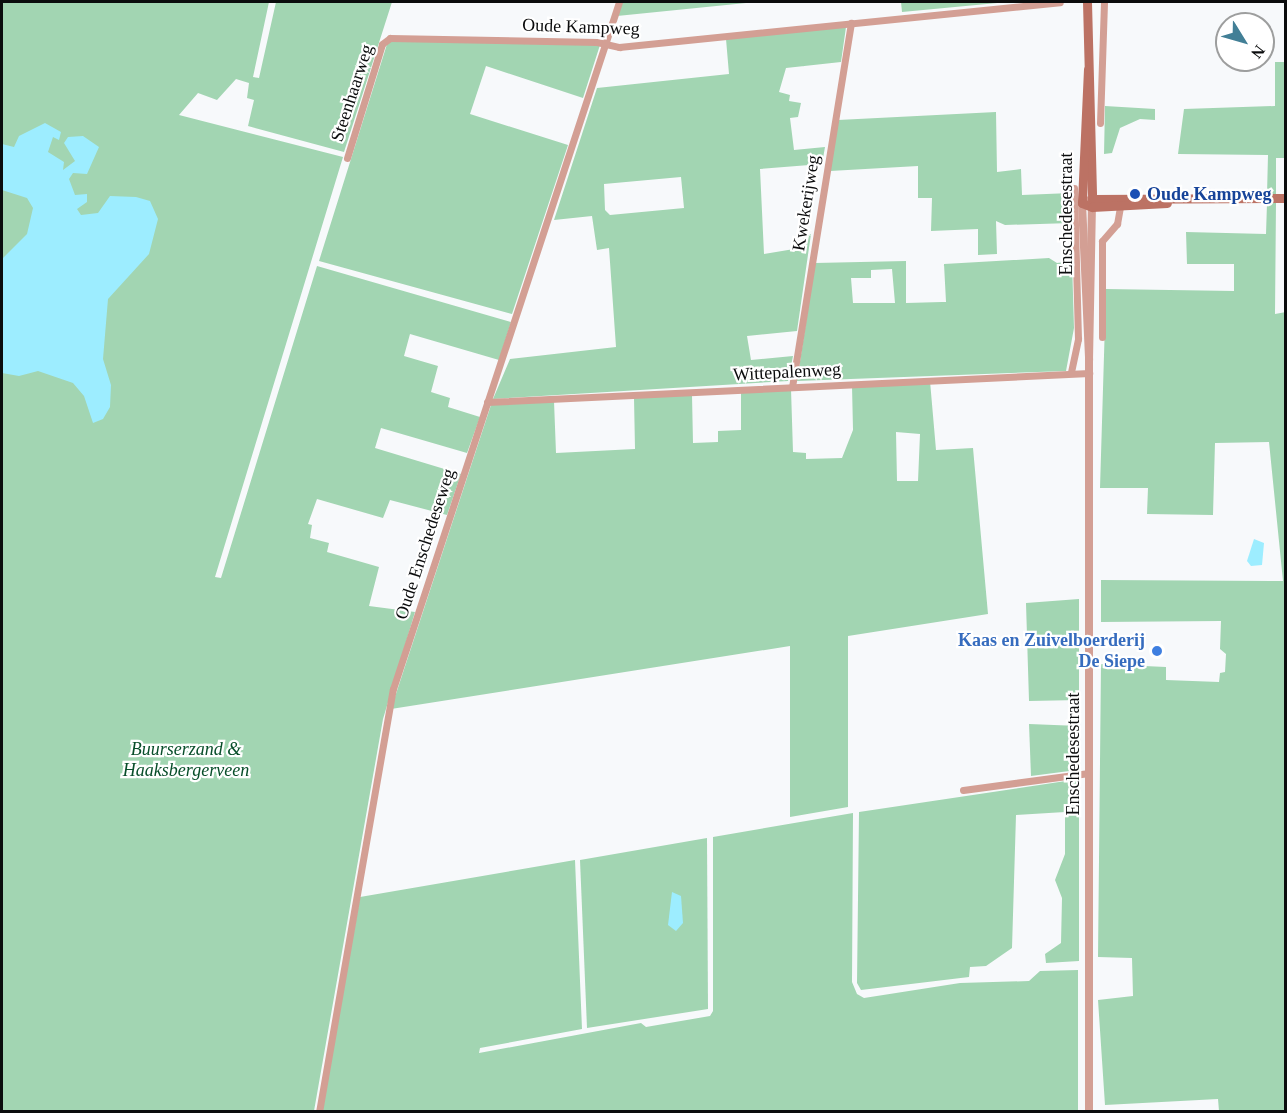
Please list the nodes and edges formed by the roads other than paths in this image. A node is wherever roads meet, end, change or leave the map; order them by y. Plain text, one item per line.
1 (619, 2) edge
2 (1060, 2) edge
3 (1087, 2) edge
4 (1104, 2) edge
5 (850, 23) junction
6 (388, 38) joint
7 (605, 44) junction
8 (1088, 67) junction
9 (1100, 123) dead end
10 (347, 158) dead end
11 (1074, 188) dead end
12 (1284, 198) edge
13 (1121, 202) junction
14 (1082, 203) junction
15 (1092, 203) junction
16 (1102, 337) dead end
17 (1089, 360) junction
18 (1071, 372) junction
19 (1089, 374) junction
20 (792, 387) junction
21 (487, 402) junction
22 (1089, 773) junction
23 (963, 790) dead end
24 (319, 1112) edge
25 (1089, 1112) edge

1 - 7 street, Oude Enschedeseweg
2 - 5 street, Oude Kampweg
3 - 8 main road, Enschedesestraat
4 - 9 street
5 - 7 street, Oude Kampweg
5 - 20 street, Kwekerijweg
6 - 7 street, Oude Kampweg
6 - 10 street, Steenhaarweg
7 - 21 street, Oude Enschedeseweg
8 - 14 main road, Enschedesestraat
8 - 15 main road, Enschedesestraat
11 - 18 street, Enschedesestraat
12 - 13 main road
13 - 15 main road
13 - 16 street, Enschedesestraat
14 - 15 main road
14 - 17 street, Enschedesestraat
15 - 17 street, Enschedesestraat
17 - 19 street, Enschedesestraat
18 - 19 street, Wittepalenweg
18 - 20 street, Wittepalenweg
19 - 22 street, Enschedesestraat
20 - 21 street, Wittepalenweg
21 - 24 street, Oude Enschedeseweg
22 - 23 street
22 - 25 street, Enschedesestraat

